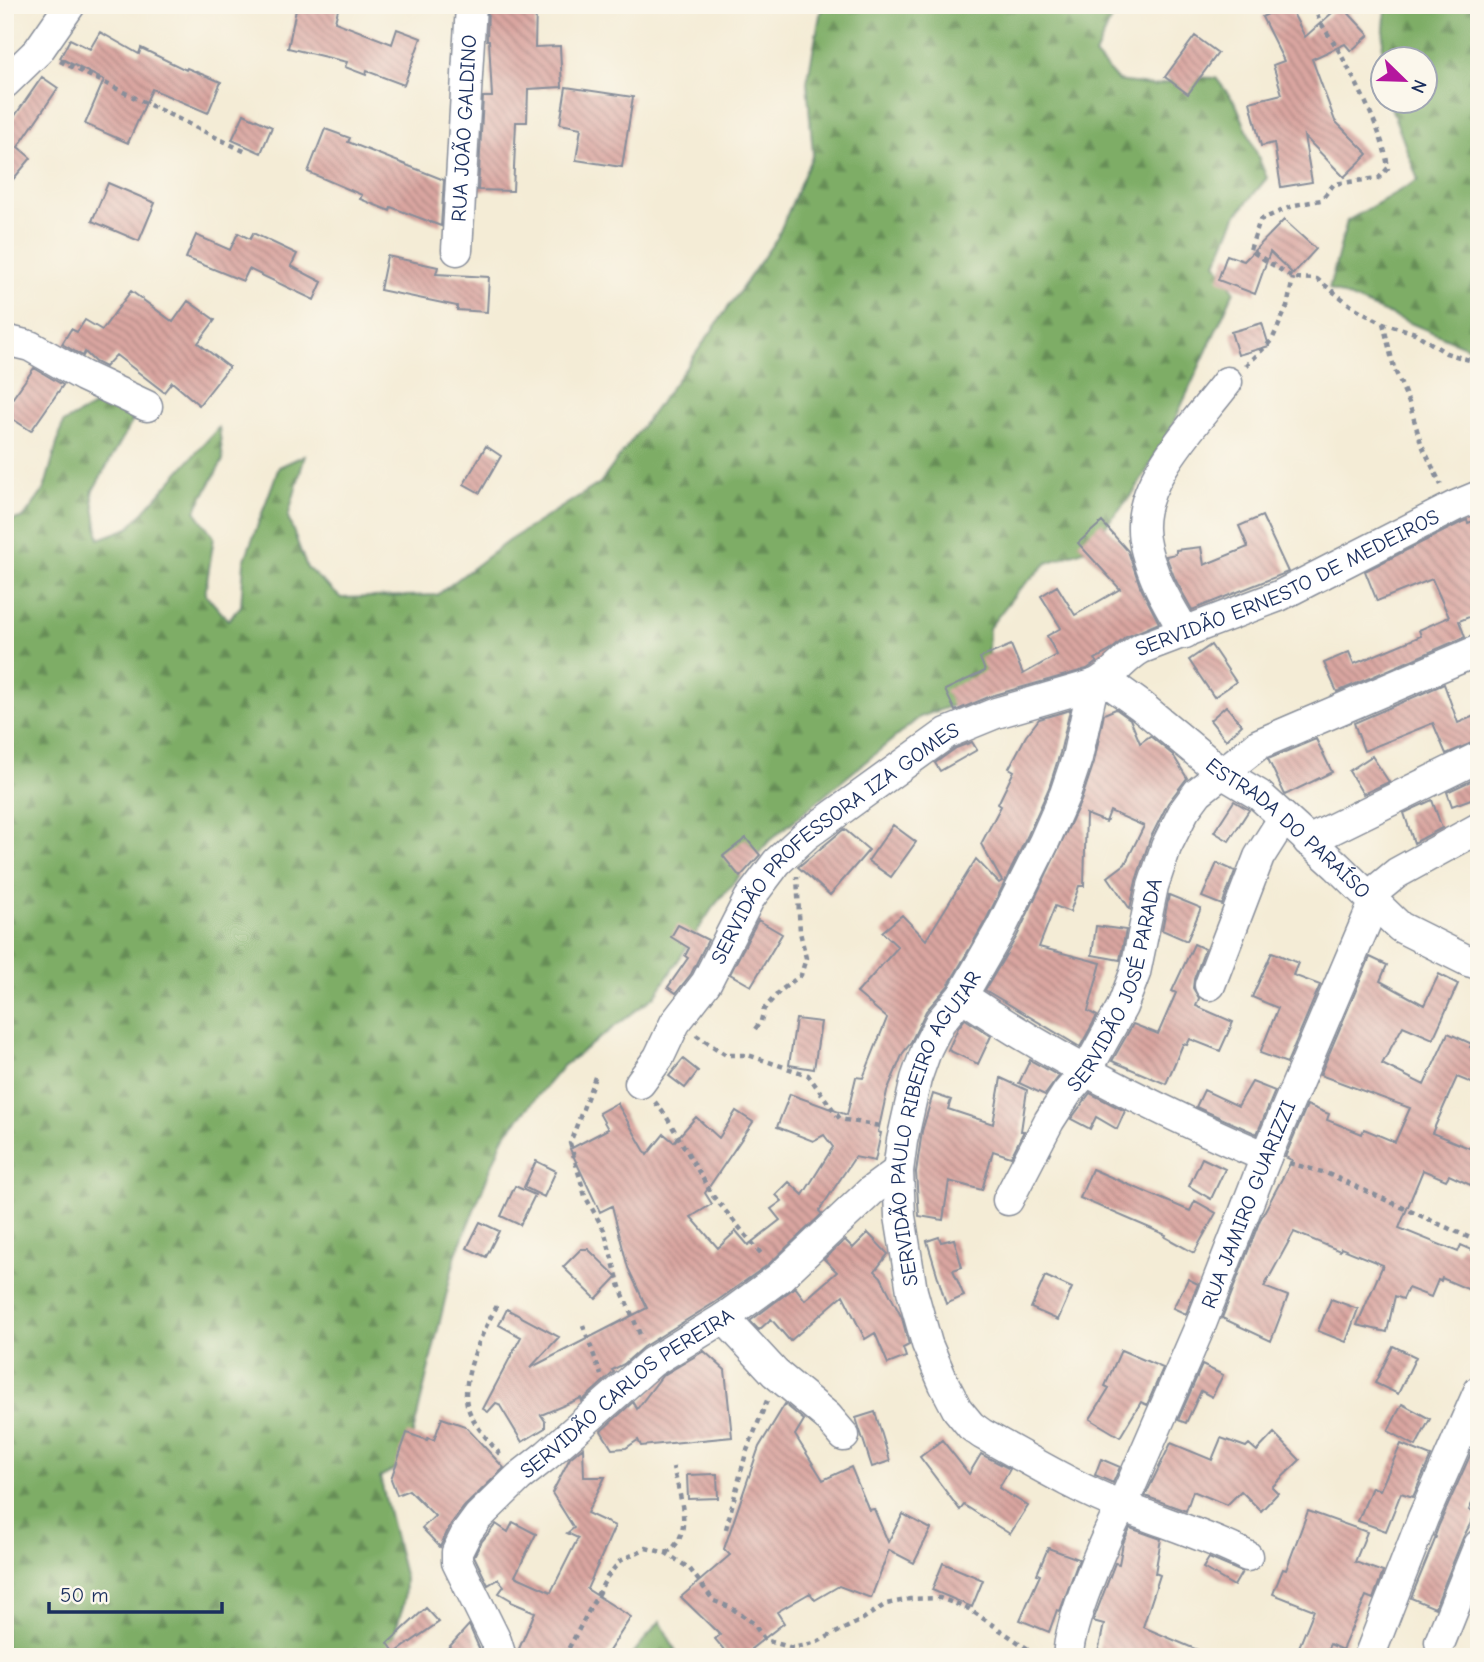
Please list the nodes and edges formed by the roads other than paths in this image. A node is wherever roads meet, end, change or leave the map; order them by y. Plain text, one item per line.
1 (69, 5) edge
2 (471, 5) edge
3 (5, 83) edge
4 (457, 250) dead end
5 (5, 340) edge
6 (1227, 382) road end
7 (147, 406) dead end
8 (1467, 501) edge
9 (1185, 633) junction
10 (1479, 650) edge
11 (1099, 683) junction
12 (1479, 757) edge
13 (1222, 773) junction
14 (1283, 819) junction
15 (1479, 828) edge
16 (1308, 841) junction
17 (1372, 900) junction
18 (1479, 964) edge
19 (1210, 985) dead end
20 (962, 996) junction
21 (1087, 1070) junction
22 (640, 1083) road end
23 (1266, 1157) junction
24 (898, 1171) junction
25 (1008, 1200) dead end
26 (724, 1318) junction
27 (1479, 1391) edge
28 (844, 1436) dead end
29 (1122, 1506) junction
30 (1479, 1545) edge
31 (1247, 1556) dead end
32 (1440, 1642) dead end
33 (501, 1657) edge
34 (1069, 1657) edge
35 (1369, 1657) edge

1 - 3 street
2 - 4 street, RUA JOÃO GALDINO
5 - 7 street
6 - 9 street
8 - 9 street, SERVIDÃO ERNESTO DE MEDEIROS
9 - 11 street, SERVIDÃO ERNESTO DE MEDEIROS
10 - 13 street, SERVIDÃO JOSÉ PARADA
11 - 13 street, ESTRADA DO PARAÍSO
11 - 20 street, SERVIDÃO PAULO RIBEIRO AGUIAR
11 - 22 street, SERVIDÃO PROFESSORA IZA GOMES
12 - 16 street
13 - 14 street, ESTRADA DO PARAÍSO
13 - 21 street, SERVIDÃO JOSÉ PARADA
14 - 16 street, ESTRADA DO PARAÍSO
14 - 19 street
15 - 17 street
16 - 17 street, ESTRADA DO PARAÍSO
17 - 18 street, ESTRADA DO PARAÍSO
17 - 23 street, RUA JAMIRO GUARIZZI
20 - 21 street
20 - 24 street, SERVIDÃO PAULO RIBEIRO AGUIAR
21 - 23 street
21 - 25 street, SERVIDÃO JOSÉ PARADA
23 - 29 street, RUA JAMIRO GUARIZZI
24 - 26 street, SERVIDÃO CARLOS PEREIRA
24 - 29 street, SERVIDÃO PAULO RIBEIRO AGUIAR
26 - 28 street
26 - 33 street, SERVIDÃO CARLOS PEREIRA
27 - 35 street
29 - 31 street, SERVIDÃO PAULO RIBEIRO AGUIAR
29 - 34 street, RUA JAMIRO GUARIZZI
30 - 32 street

